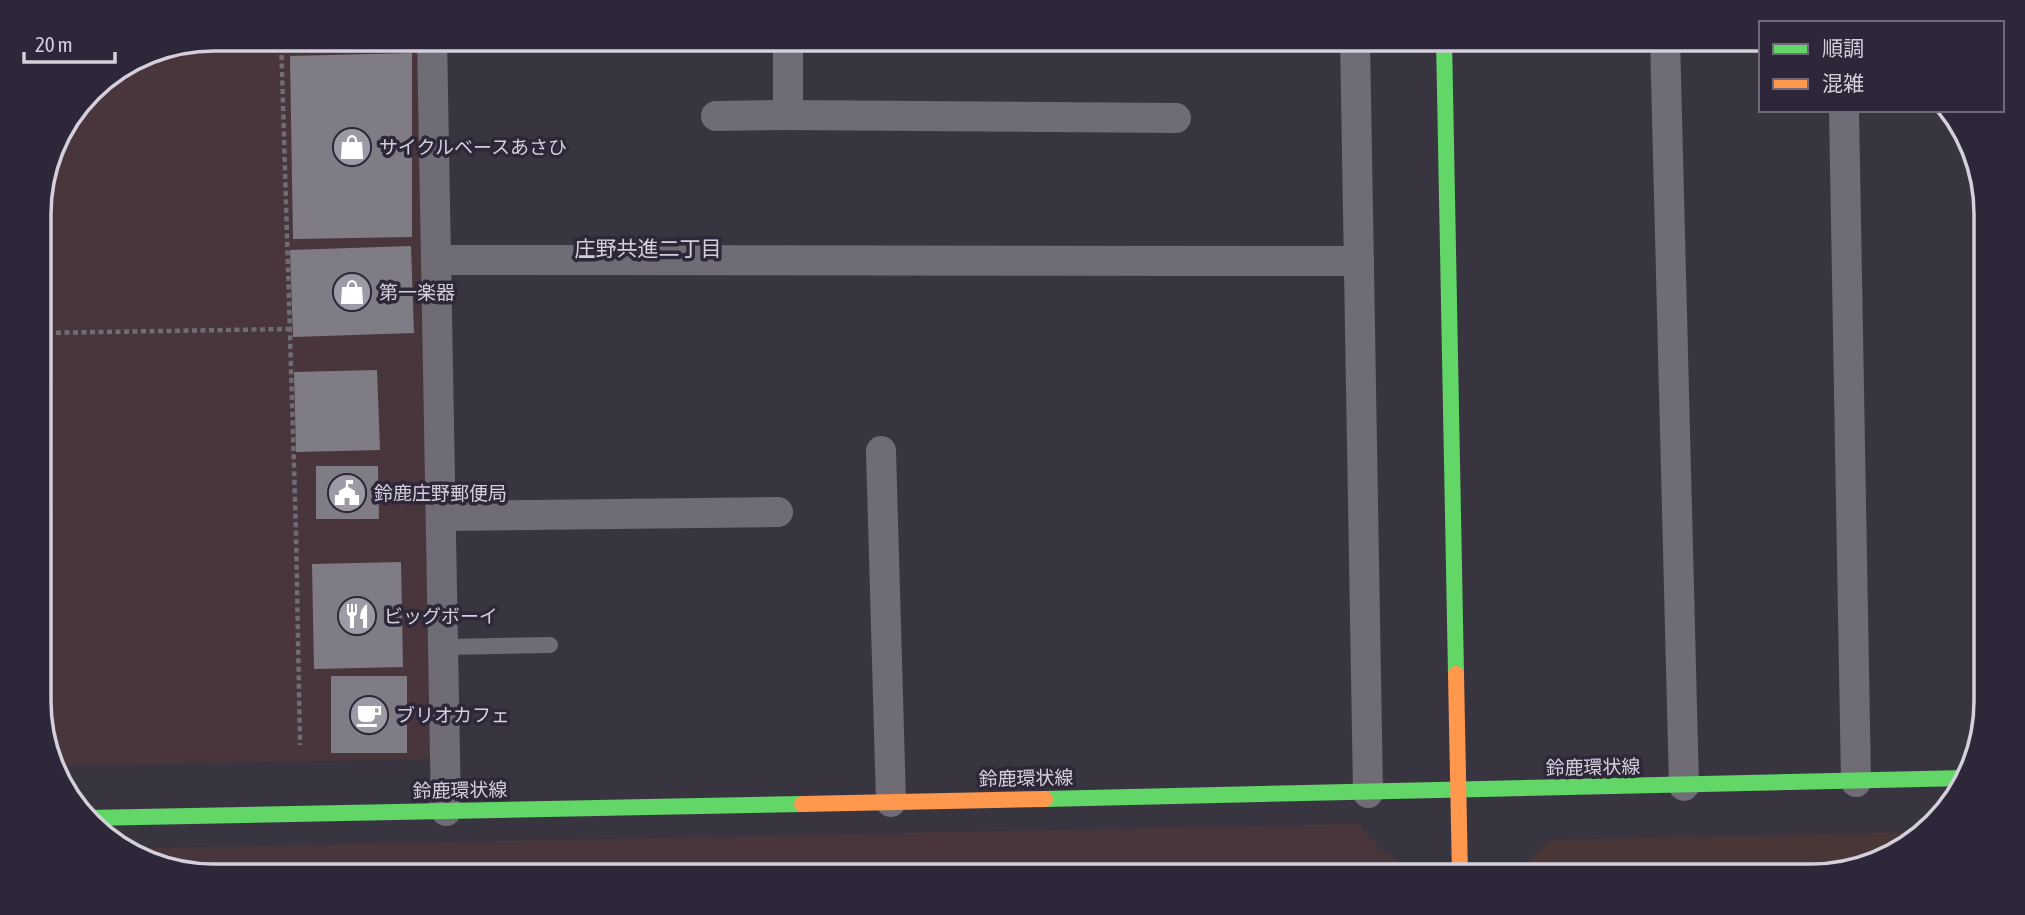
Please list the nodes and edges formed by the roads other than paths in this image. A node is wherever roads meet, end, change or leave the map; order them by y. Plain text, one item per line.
1 (432, 51) edge
2 (788, 51) edge
3 (1355, 51) edge
4 (1444, 51) edge
5 (1665, 51) edge
6 (1844, 112) edge
7 (788, 115) junction
8 (716, 116) dead end
9 (1176, 118) dead end
10 (436, 260) junction
11 (1359, 261) junction
12 (881, 451) dead end
13 (778, 512) dead end
14 (441, 516) junction
15 (550, 645) dead end
16 (443, 647) junction
17 (1954, 778) edge
18 (1856, 782) junction
19 (1684, 786) junction
20 (1458, 791) junction
21 (1368, 793) junction
22 (891, 802) junction
23 (446, 811) junction
24 (99, 818) edge
25 (1460, 864) edge

1 - 10 street
2 - 7 street
3 - 11 street
4 - 20 main road
5 - 19 street
6 - 18 street
7 - 8 street
7 - 9 street
10 - 11 street
10 - 14 street
11 - 21 street
12 - 22 street
13 - 14 street
14 - 16 street
15 - 16 lane
16 - 23 street
17 - 18 main road, 鈴鹿環状線
18 - 19 main road, 鈴鹿環状線
19 - 20 main road, 鈴鹿環状線
20 - 21 main road, 鈴鹿環状線
20 - 25 main road
21 - 22 main road, 鈴鹿環状線
22 - 23 main road, 鈴鹿環状線
23 - 24 main road, 鈴鹿環状線

